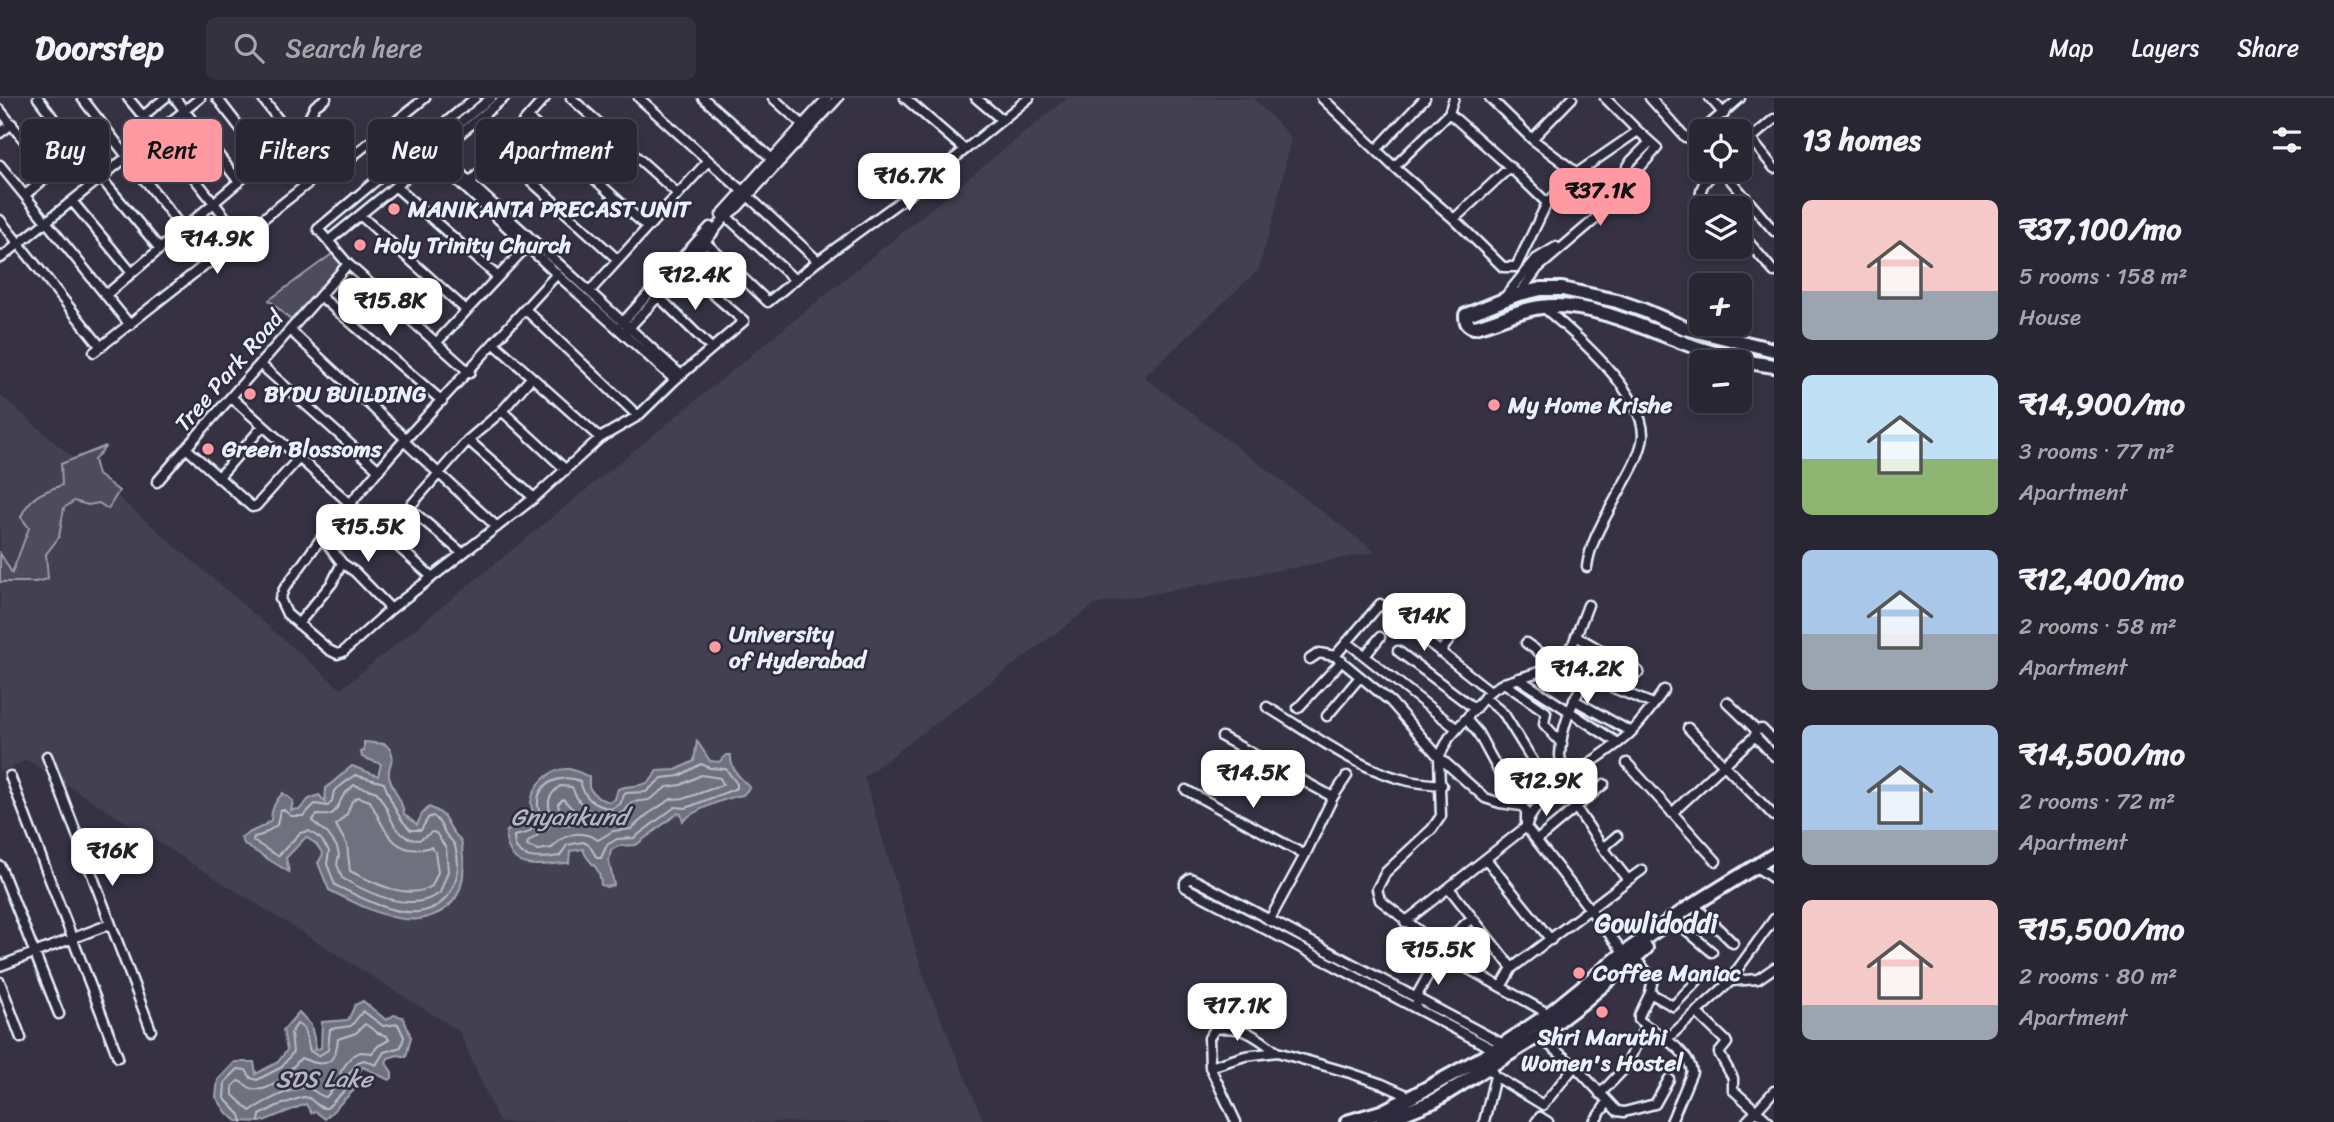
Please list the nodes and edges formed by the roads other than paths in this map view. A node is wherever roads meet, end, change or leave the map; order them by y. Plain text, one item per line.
1 (38, 98) edge
2 (82, 98) edge
3 (128, 98) edge
4 (165, 98) edge
5 (175, 98) edge
6 (200, 98) edge
7 (217, 98) edge
8 (262, 98) edge
9 (326, 98) edge
10 (425, 98) edge
11 (475, 98) edge
12 (491, 98) edge
13 (504, 98) edge
14 (545, 98) edge
15 (571, 98) edge
16 (639, 98) edge
17 (702, 98) edge
18 (773, 98) edge
19 (827, 98) edge
20 (838, 98) edge
21 (905, 98) edge
22 (976, 98) edge
23 (1029, 98) edge
24 (1322, 98) edge
25 (1337, 98) edge
26 (1425, 98) edge
27 (1454, 98) edge
28 (1490, 98) edge
29 (1572, 98) edge
30 (1605, 98) edge
31 (1650, 98) edge
32 (1710, 98) edge
33 (1740, 98) edge
34 (1329, 105) junction
35 (0, 110) edge
36 (185, 111) junction
37 (1449, 113) junction
38 (1724, 114) junction
39 (143, 116) junction
40 (528, 117) joint
41 (54, 119) edge
42 (98, 119) edge
43 (145, 119) edge
44 (175, 119) edge
45 (191, 119) edge
46 (278, 119) edge
47 (312, 119) edge
48 (456, 119) edge
49 (1718, 119) edge
50 (1774, 119) edge
51 (1002, 120) junction
52 (462, 121) edge
53 (236, 123) edge
54 (12, 124) junction
55 (803, 125) junction
56 (462, 126) edge
57 (1638, 131) junction
58 (0, 133) edge
59 (109, 133) edge
60 (21, 136) edge
61 (1752, 136) edge
62 (1689, 138) edge
63 (1532, 139) junction
64 (1752, 140) edge
65 (1650, 142) junction
66 (964, 149) junction
67 (1376, 150) junction
68 (123, 151) edge
69 (354, 155) edge
70 (771, 158) junction
71 (123, 159) edge
72 (222, 159) edge
73 (708, 161) junction
74 (0, 165) edge
75 (1394, 167) junction
76 (1510, 167) junction
77 (1774, 168) edge
78 (109, 171) edge
79 (1577, 173) junction
80 (462, 176) edge
81 (476, 177) edge
82 (236, 178) edge
83 (462, 179) edge
84 (41, 182) edge
85 (96, 182) edge
86 (104, 182) edge
87 (146, 182) edge
88 (197, 182) edge
89 (239, 182) edge
90 (310, 182) edge
91 (382, 182) edge
92 (400, 182) edge
93 (532, 182) edge
94 (1731, 182) edge
95 (470, 183) junction
96 (396, 187) junction
97 (744, 193) junction
98 (678, 194) junction
99 (24, 195) junction
100 (72, 201) junction
101 (1546, 203) junction
102 (214, 205) junction
103 (735, 205) junction
104 (360, 215) junction
105 (726, 216) junction
106 (1454, 219) junction
107 (0, 220) edge
108 (46, 222) junction
109 (647, 227) junction
110 (182, 231) junction
111 (1774, 231) edge
112 (241, 237) junction
113 (328, 241) junction
114 (530, 242) junction
115 (705, 242) junction
116 (19, 243) junction
117 (1752, 246) edge
118 (160, 249) junction
119 (0, 256) edge
120 (617, 259) junction
121 (818, 261) junction
122 (209, 263) junction
123 (348, 264) junction
124 (684, 269) junction
125 (1774, 272) edge
126 (132, 273) junction
127 (561, 275) junction
128 (497, 276) junction
129 (796, 280) junction
130 (590, 291) junction
131 (1520, 294) junction
132 (106, 295) junction
133 (320, 296) junction
134 (659, 296) junction
135 (1502, 300) junction
136 (1543, 307) junction
137 (466, 310) junction
138 (528, 312) junction
139 (130, 325) junction
140 (624, 327) junction
141 (290, 330) junction
142 (436, 343) junction
143 (497, 346) junction
144 (711, 348) junction
145 (1774, 350) edge
146 (260, 364) junction
147 (1774, 366) edge
148 (469, 372) junction
149 (531, 378) junction
150 (678, 378) junction
151 (231, 397) junction
152 (442, 401) junction
153 (502, 411) junction
154 (638, 416) junction
155 (263, 426) junction
156 (600, 438) junction
157 (468, 440) junction
158 (407, 442) junction
159 (186, 449) junction
160 (299, 458) junction
161 (379, 470) junction
162 (566, 470) junction
163 (439, 474) junction
164 (218, 478) junction
165 (157, 482) dead end
166 (534, 498) junction
167 (350, 504) junction
168 (409, 508) junction
169 (497, 527) junction
170 (385, 535) junction
171 (321, 537) junction
172 (462, 553) junction
173 (342, 563) junction
174 (1587, 567) dead end
175 (432, 577) junction
176 (1588, 605) dead end
177 (391, 609) junction
178 (298, 624) junction
179 (1453, 635) dead end
180 (1576, 636) junction
181 (1380, 637) dead end
182 (1348, 642) junction
183 (1526, 643) dead end
184 (1398, 651) dead end
185 (1440, 652) junction
186 (1365, 656) junction
187 (1310, 659) dead end
188 (1338, 659) junction
189 (1555, 662) junction
190 (1639, 672) dead end
191 (1360, 677) junction
192 (1586, 677) junction
193 (1518, 678) junction
194 (1504, 683) junction
195 (1664, 690) dead end
196 (1487, 694) junction
197 (1574, 700) junction
198 (1727, 702) dead end
199 (1653, 704) junction
200 (1267, 707) dead end
201 (1298, 708) dead end
202 (1475, 709) junction
203 (1569, 712) junction
204 (1327, 716) dead end
205 (1466, 719) junction
206 (1688, 728) dead end
207 (1457, 729) junction
208 (1631, 732) junction
209 (1756, 733) junction
210 (1222, 737) dead end
211 (1774, 741) edge
212 (1618, 743) junction
213 (1562, 744) junction
214 (47, 756) dead end
215 (1774, 756) edge
216 (1439, 757) junction
217 (1627, 762) dead end
218 (1724, 766) junction
219 (10, 776) dead end
220 (1348, 776) dead end
221 (1567, 780) junction
222 (1604, 784) dead end
223 (1442, 785) junction
224 (1186, 790) dead end
225 (1552, 790) junction
226 (1333, 797) junction
227 (1517, 805) junction
228 (1576, 808) junction
229 (1672, 813) junction
230 (1774, 816) edge
231 (1526, 827) junction
232 (1617, 836) dead end
233 (1537, 840) junction
234 (1602, 848) junction
235 (1305, 855) junction
236 (1774, 855) edge
237 (1486, 859) junction
238 (1716, 861) dead end
239 (1774, 862) edge
240 (0, 866) edge
241 (1759, 869) junction
242 (1642, 870) dead end
243 (1774, 879) edge
244 (1628, 880) junction
245 (1449, 888) junction
246 (1697, 908) junction
247 (1590, 911) junction
248 (1472, 918) junction
249 (1270, 919) junction
250 (1774, 919) edge
251 (1405, 922) junction
252 (110, 923) junction
253 (1678, 923) junction
254 (1265, 928) junction
255 (1770, 933) edge
256 (72, 938) junction
257 (1550, 940) junction
258 (1733, 943) dead end
259 (1438, 948) junction
260 (1712, 952) dead end
261 (34, 953) junction
262 (1629, 955) junction
263 (1436, 961) dead end
264 (0, 966) edge
265 (1513, 968) junction
266 (1772, 973) edge
267 (1697, 981) dead end
268 (1731, 981) junction
269 (0, 982) edge
270 (1501, 987) junction
271 (1650, 993) junction
272 (1416, 997) junction
273 (1580, 997) junction
274 (1418, 1008) junction
275 (1696, 1012) junction
276 (59, 1014) dead end
277 (1549, 1014) junction
278 (1646, 1026) junction
279 (151, 1030) dead end
280 (1538, 1036) junction
281 (21, 1038) dead end
282 (1667, 1038) junction
283 (1499, 1047) junction
284 (1276, 1052) junction
285 (118, 1057) dead end
286 (1575, 1066) junction
287 (1210, 1067) junction
288 (1491, 1071) junction
289 (1669, 1079) dead end
290 (1774, 1091) edge
291 (1600, 1094) junction
292 (1411, 1097) junction
293 (1607, 1102) junction
294 (1543, 1105) junction
295 (1756, 1111) junction
296 (1538, 1119) edge
297 (1390, 1121) edge
298 (1236, 1122) edge
299 (1347, 1122) edge
300 (1484, 1122) edge
301 (1548, 1122) edge
302 (1594, 1122) edge
303 (1671, 1122) edge
304 (1746, 1122) edge
305 (1769, 1122) edge

1 - 41 street
2 - 42 street
3 - 39 street
4 - 39 street
5 - 36 street
6 - 36 street
7 - 53 street
8 - 46 street
9 - 47 street
10 - 69 street
11 - 48 street
12 - 52 street
13 - 56 street
14 - 40 street
15 - 98 street
16 - 73 street
17 - 70 street
18 - 55 street
19 - 55 street
20 - 97 street
21 - 66 street
22 - 51 street
23 - 51 street
24 - 34 street
25 - 34 street
26 - 67 street
27 - 37 street
28 - 63 street
29 - 63 street
30 - 57 street
31 - 62 street
32 - 38 street
33 - 38 street
34 - 67 street
35 - 54 street
36 - 44 street
36 - 45 street
37 - 75 street
37 - 76 street
38 - 49 street
39 - 43 street
40 - 109 street
50 - 61 street
51 - 66 street
54 - 58 street
54 - 60 street
55 - 70 street
57 - 65 street
57 - 79 street
59 - 68 street
63 - 79 street
64 - 77 street
65 - 131 street
65 - 135 street
66 - 121 street
67 - 75 street
70 - 97 street
71 - 78 street
72 - 82 street
73 - 97 street
73 - 98 street
74 - 99 street
75 - 106 street
76 - 101 street
76 - 106 street
79 - 101 street
80 - 95 street
81 - 95 street
83 - 114 street
84 - 99 street
85 - 100 street
86 - 118 street
87 - 110 street
88 - 102 street
89 - 102 street
90 - 112 street
91 - 113 street
92 - 96 street
93 - 120 street
94 - 111 street
95 - 114 street
96 - 104 street
96 - 128 street
97 - 103 street
97 - 121 street
98 - 109 street
99 - 108 street
100 - 108 street
100 - 126 street
101 - 106 street
102 - 110 street
102 - 112 street
103 - 105 street
103 - 140 street
104 - 113 street
104 - 137 street
105 - 115 street
105 - 129 street
107 - 116 street
108 - 116 street
108 - 132 street
109 - 120 street
110 - 118 street
110 - 122 street
112 - 122 street
113 - 123 street
114 - 127 street
114 - 128 street
115 - 124 street
115 - 129 street
116 - 119 street
116 - 139 street
117 - 125 street
118 - 126 street
120 - 130 street
121 - 129 street
122 - 139 street
123 - 133 street, Tree Park Road
123 - 142 street
124 - 134 street
124 - 144 street
126 - 132 street
127 - 130 street
127 - 138 street
127 - 140 street
127 - 148 street
128 - 137 street
130 - 140 street
131 - 135 main road
131 - 145 main road
132 - 139 street
133 - 141 street, Tree Park Road
133 - 152 street
134 - 140 street
134 - 144 street
135 - 136 main road
136 - 147 main road
136 - 174 street
137 - 142 street
138 - 143 street
138 - 154 street
140 - 150 street
141 - 146 street, Tree Park Road
141 - 158 street
142 - 148 street
143 - 148 street
143 - 149 street
144 - 150 street
146 - 151 street, Tree Park Road
146 - 161 street
148 - 152 street
148 - 158 street
149 - 153 street
149 - 156 street
150 - 154 street
151 - 155 street
151 - 159 street, Tree Park Road
152 - 158 street
153 - 157 street
153 - 162 street
154 - 156 street
155 - 160 street
155 - 164 street
156 - 162 street
157 - 163 street
157 - 166 street
158 - 161 street
158 - 163 street
159 - 164 street, Tree Park Road
159 - 165 street
160 - 164 street, Tree Park Road
160 - 167 street
161 - 167 street
162 - 166 street
163 - 168 street
163 - 169 street
166 - 169 street
167 - 170 street
167 - 171 street
168 - 170 street
168 - 172 street
169 - 172 street
170 - 175 street
171 - 173 street
171 - 178 street
172 - 175 street
173 - 177 street
173 - 178 street
175 - 177 street
176 - 180 street
177 - 178 street
179 - 185 street
180 - 189 street
180 - 190 street
181 - 186 street
182 - 185 street
182 - 186 street
182 - 188 street
183 - 189 street
184 - 202 street
185 - 196 street
186 - 207 street
187 - 188 street
188 - 191 street
188 - 201 street
189 - 192 street
189 - 193 street
191 - 204 street
191 - 216 street
192 - 197 street
192 - 199 street
193 - 194 street
193 - 203 street
194 - 196 street
194 - 213 street
195 - 199 street
196 - 202 street
196 - 225 street
197 - 203 street
197 - 208 street
198 - 209 street
199 - 208 street
200 - 223 street
202 - 205 street
203 - 212 street
203 - 213 street
205 - 207 street
205 - 227 street
206 - 218 street
207 - 216 street
208 - 212 street
209 - 211 street
209 - 215 street
209 - 218 street
210 - 226 street
212 - 221 street
213 - 221 street
214 - 252 street
216 - 223 street
216 - 227 street
217 - 229 street
218 - 229 street
218 - 230 street
219 - 256 street
220 - 226 street
221 - 225 street
222 - 228 street
223 - 251 street
224 - 235 street
225 - 231 street
226 - 235 street
227 - 231 street
228 - 233 street
228 - 234 street
229 - 238 street
231 - 233 street
231 - 237 street
232 - 234 street
233 - 247 street
234 - 244 street
235 - 249 street
236 - 262 main road
237 - 245 street
237 - 257 street
239 - 241 main road
240 - 261 street
241 - 243 street
241 - 246 main road
242 - 244 street
244 - 247 street
245 - 248 street
245 - 251 street
246 - 253 main road
246 - 258 street
247 - 257 street
247 - 262 street
248 - 259 street
248 - 265 street
249 - 254 street
249 - 254 street
249 - 272 street
250 - 255 street
251 - 259 street
252 - 256 street
252 - 279 street
253 - 260 street
253 - 262 main road
254 - 274 street
255 - 268 street
256 - 261 street
256 - 285 street
257 - 265 street
259 - 270 street
261 - 264 street
261 - 276 street
262 - 271 street
262 - 273 main road
263 - 272 street
265 - 270 street
266 - 268 street
267 - 271 street
268 - 275 street
269 - 281 street
270 - 277 street
271 - 278 street
272 - 274 street
272 - 283 street
273 - 277 main road
273 - 280 main road
274 - 283 street
275 - 282 street
275 - 295 street
277 - 283 main road
278 - 282 street
278 - 291 street
280 - 286 street
280 - 288 main road
282 - 303 street
283 - 292 main road
284 - 287 street
284 - 287 street
284 - 292 street
286 - 291 street
286 - 294 street
287 - 298 street
288 - 294 street
288 - 297 main road
288 - 300 street
289 - 293 street
290 - 295 street
291 - 293 street
292 - 299 main road
293 - 302 street
294 - 296 street
295 - 304 street
295 - 305 street
296 - 301 street

